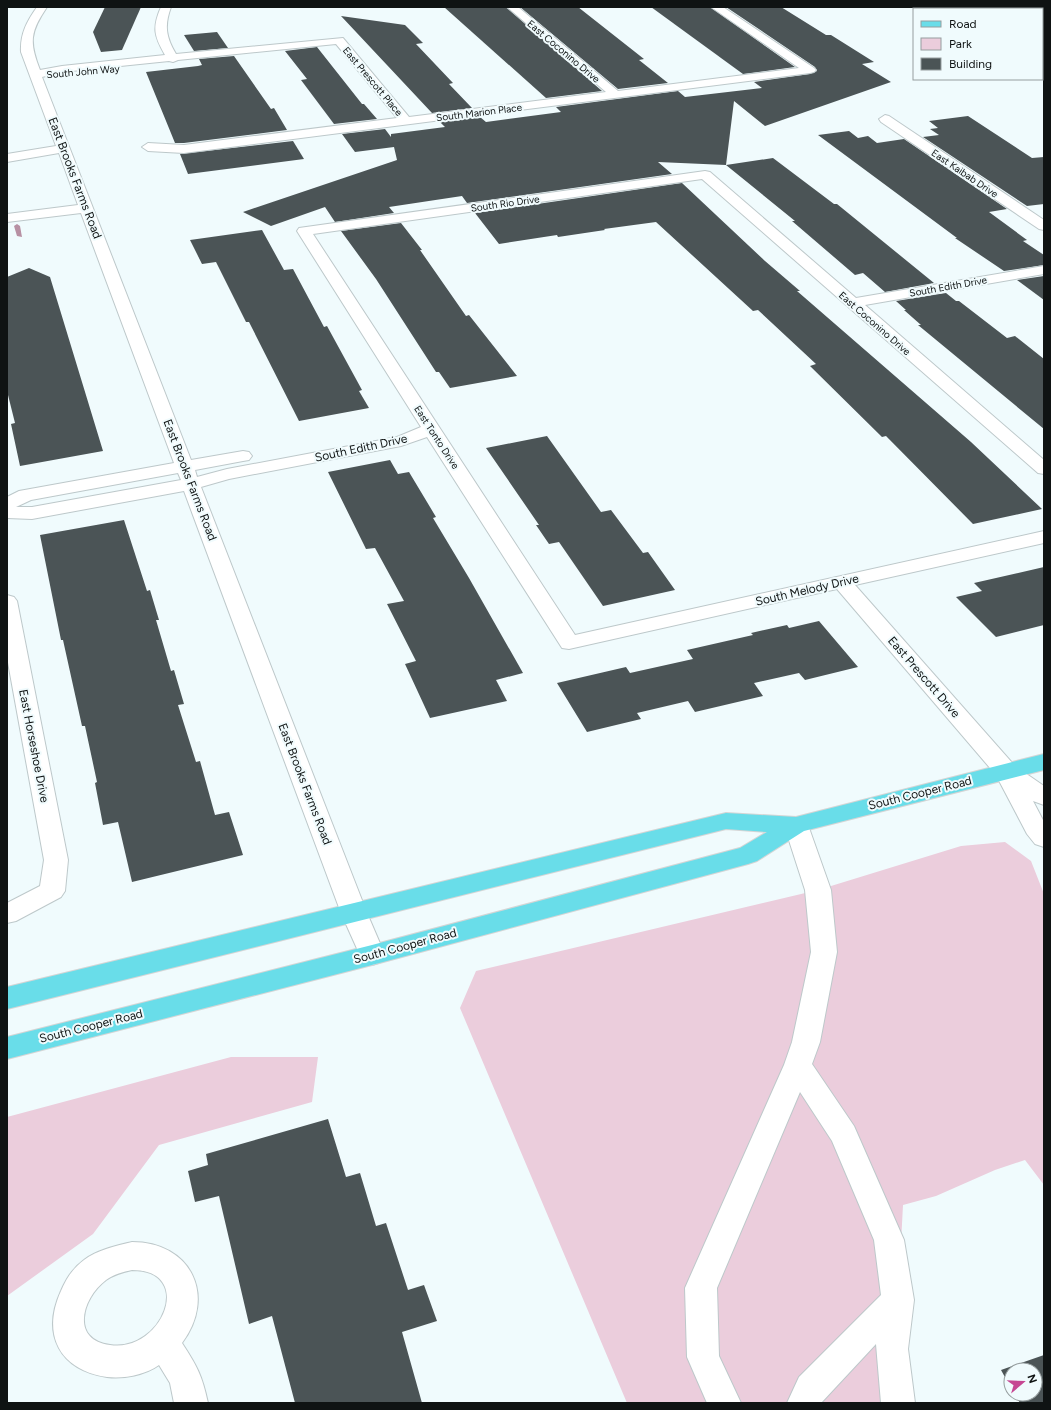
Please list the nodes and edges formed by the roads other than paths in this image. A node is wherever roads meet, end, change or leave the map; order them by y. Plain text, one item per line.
1 (42, 7) edge
2 (166, 7) edge
3 (512, 7) edge
4 (716, 7) edge
5 (339, 40) joint
6 (172, 59) junction
7 (35, 74) junction
8 (616, 95) junction
9 (885, 119) dead end
10 (406, 121) junction
11 (148, 147) dead end
12 (64, 148) junction
13 (7, 152) edge
14 (7, 158) edge
15 (706, 176) joint
16 (86, 208) junction
17 (7, 218) edge
18 (1044, 226) edge
19 (304, 231) joint
20 (1044, 270) edge
21 (852, 303) junction
22 (431, 429) junction
23 (315, 450) junction
24 (185, 467) junction
25 (1044, 469) edge
26 (191, 484) junction
27 (73, 486) junction
28 (7, 504) edge
29 (77, 505) junction
30 (7, 512) edge
31 (1044, 537) edge
32 (842, 583) junction
33 (7, 601) edge
34 (569, 644) joint
35 (1044, 762) edge
36 (1006, 771) junction
37 (1044, 797) edge
38 (796, 824) junction
39 (1044, 838) edge
40 (354, 913) junction
41 (7, 914) edge
42 (372, 955) junction
43 (7, 998) edge
44 (7, 1048) edge
45 (798, 1065) junction
46 (898, 1300) junction
47 (164, 1343) dead end
48 (191, 1403) edge
49 (724, 1403) edge
50 (804, 1403) edge
51 (898, 1403) edge

1 - 7 street, East Brooks Farms Road
2 - 6 street
3 - 8 street, East Coconino Drive
4 - 8 street, South Marion Place
5 - 6 street, South John Way
5 - 10 street, East Prescott Place
6 - 7 street, South John Way
7 - 12 street, East Brooks Farms Road
8 - 10 street, South Marion Place
9 - 18 street, East Kaibab Drive
10 - 11 street, South Marion Place
12 - 13 street
12 - 14 street
12 - 16 street, East Brooks Farms Road
15 - 19 street, South Rio Drive
15 - 21 street, East Coconino Drive
16 - 17 street
16 - 24 street, East Brooks Farms Road
19 - 22 street, East Tonto Drive
20 - 21 street, South Edith Drive
21 - 25 street, East Coconino Drive
22 - 23 street, South Edith Drive
22 - 34 street, East Tonto Drive
23 - 24 street, South Edith Drive
23 - 26 street, South Edith Drive
24 - 26 street, East Brooks Farms Road
24 - 27 street, South Edith Drive
26 - 29 street, South Edith Drive
26 - 40 street, East Brooks Farms Road
27 - 28 street, South Edith Drive
27 - 29 street
29 - 30 street, South Edith Drive
31 - 32 street, South Melody Drive
32 - 34 street, South Melody Drive
32 - 36 street, East Prescott Drive
33 - 41 street, East Horseshoe Drive
35 - 36 main road, South Cooper Road
36 - 37 street
36 - 38 main road, South Cooper Road
36 - 39 street
38 - 40 main road, South Cooper Road
38 - 42 main road, South Cooper Road
38 - 45 street
40 - 42 street, East Brooks Farms Road
40 - 43 main road, South Cooper Road
42 - 44 main road, South Cooper Road
45 - 46 street
45 - 49 street
46 - 50 street
46 - 51 street
47 - 48 street

